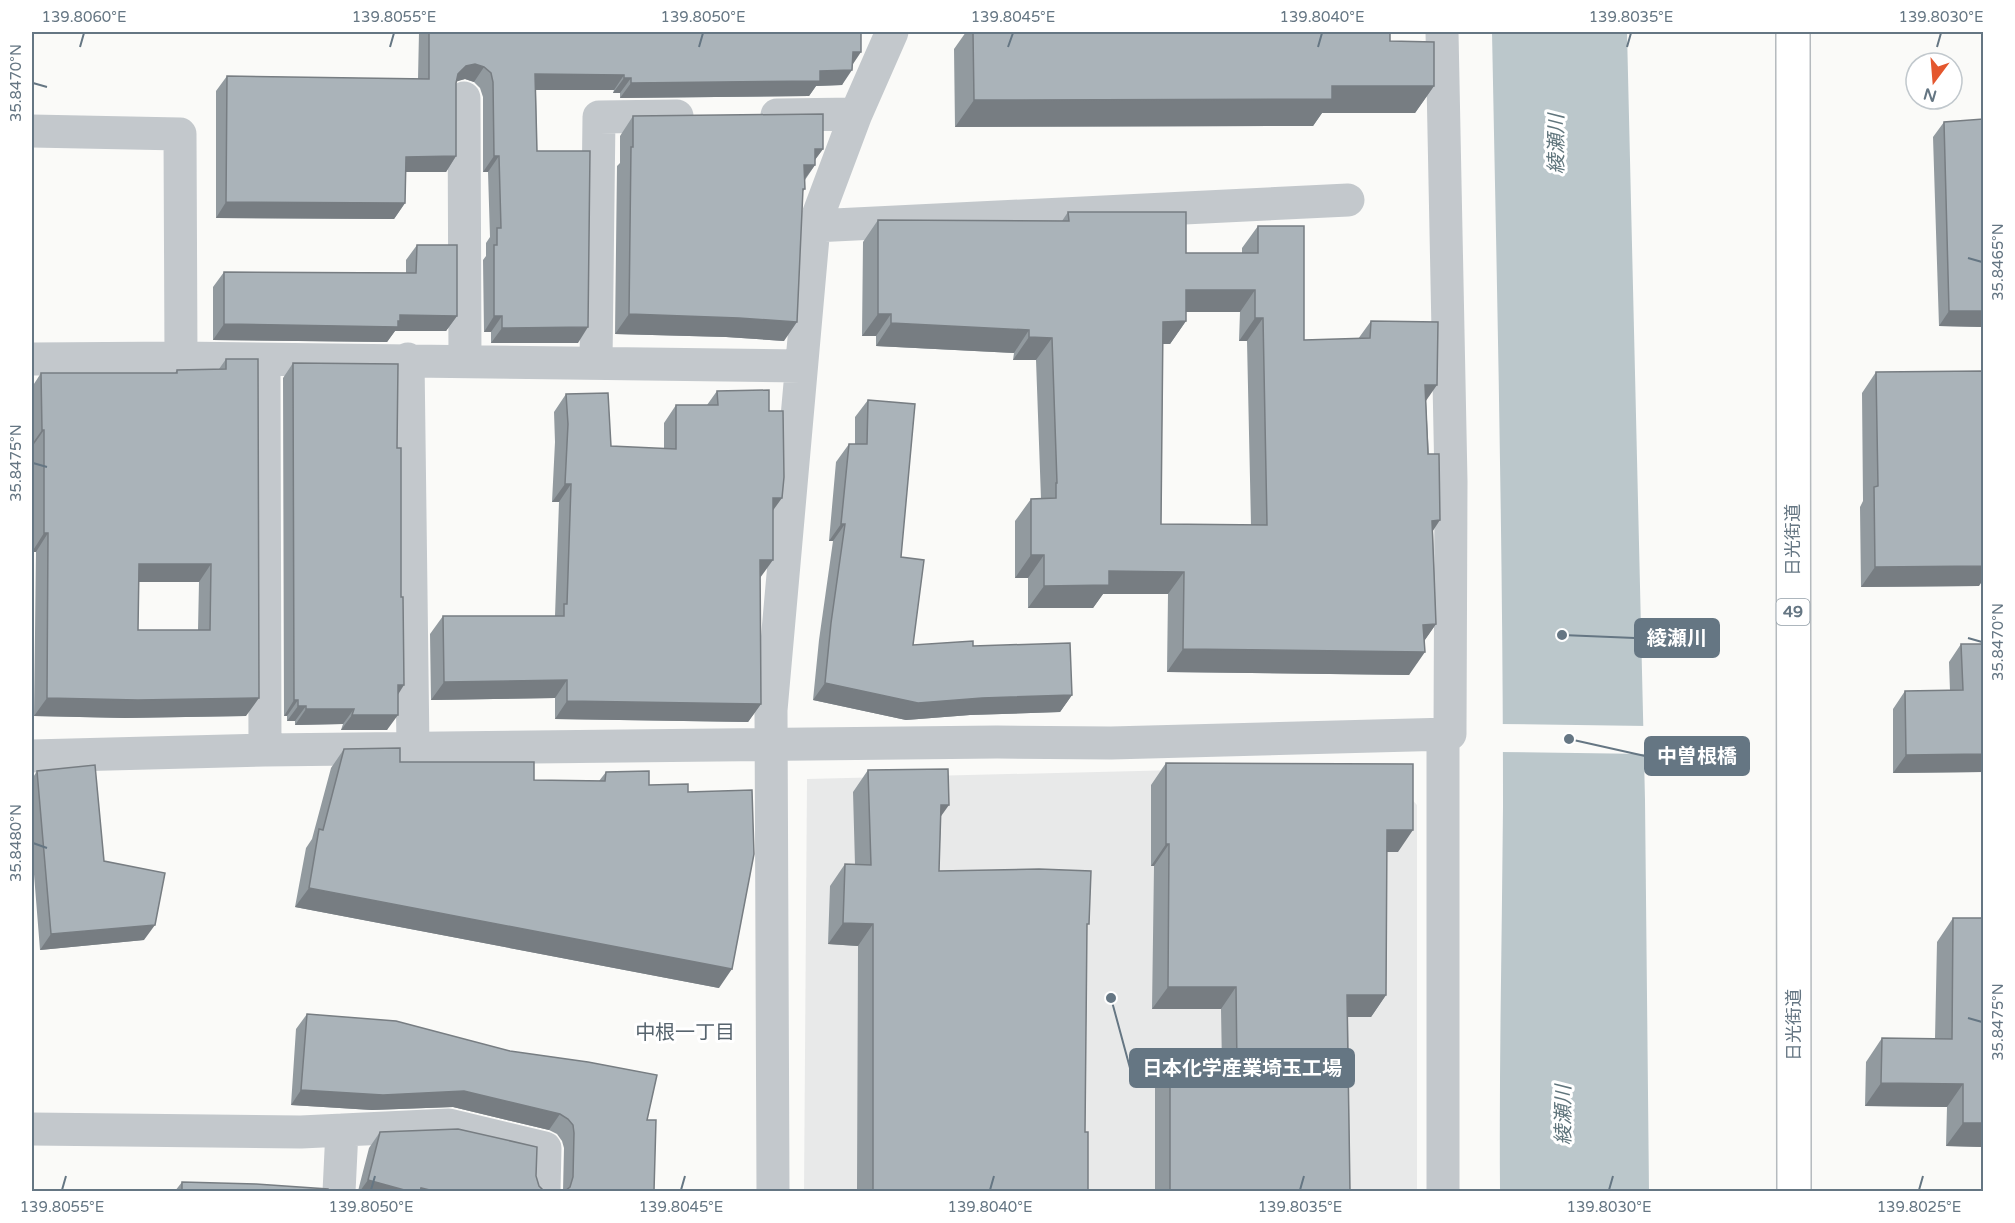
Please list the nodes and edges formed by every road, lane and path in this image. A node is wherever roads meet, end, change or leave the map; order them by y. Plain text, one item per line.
1 (892, 32) edge
2 (1442, 32) edge
3 (1793, 32) edge
4 (464, 98) dead end
5 (856, 114) junction
6 (751, 115) edge
7 (704, 116) edge
8 (32, 131) edge
9 (1348, 200) dead end
10 (813, 226) junction
11 (181, 358) junction
12 (408, 359) junction
13 (32, 360) edge
14 (264, 360) junction
15 (465, 361) junction
16 (596, 363) junction
17 (801, 366) junction
18 (1443, 735) junction
19 (771, 744) junction
20 (413, 749) junction
21 (265, 750) junction
22 (32, 756) edge
23 (32, 1129) edge
24 (342, 1130) junction
25 (339, 1191) edge
26 (544, 1191) edge
27 (772, 1191) edge
28 (1443, 1191) edge
29 (1794, 1191) edge

1 - 5 street
2 - 18 street
3 - 29 main road, 日光街道 / 49
4 - 15 street
5 - 6 street
5 - 10 street
7 - 16 street
8 - 11 street
9 - 10 street
10 - 17 street
11 - 13 street
11 - 14 street
12 - 14 street
12 - 15 street
12 - 20 street
14 - 21 street
15 - 16 street
16 - 17 street
17 - 19 street
18 - 19 street
18 - 28 street
19 - 20 street
19 - 27 street
20 - 21 street
21 - 22 street
23 - 24 street
24 - 25 street
24 - 26 street

